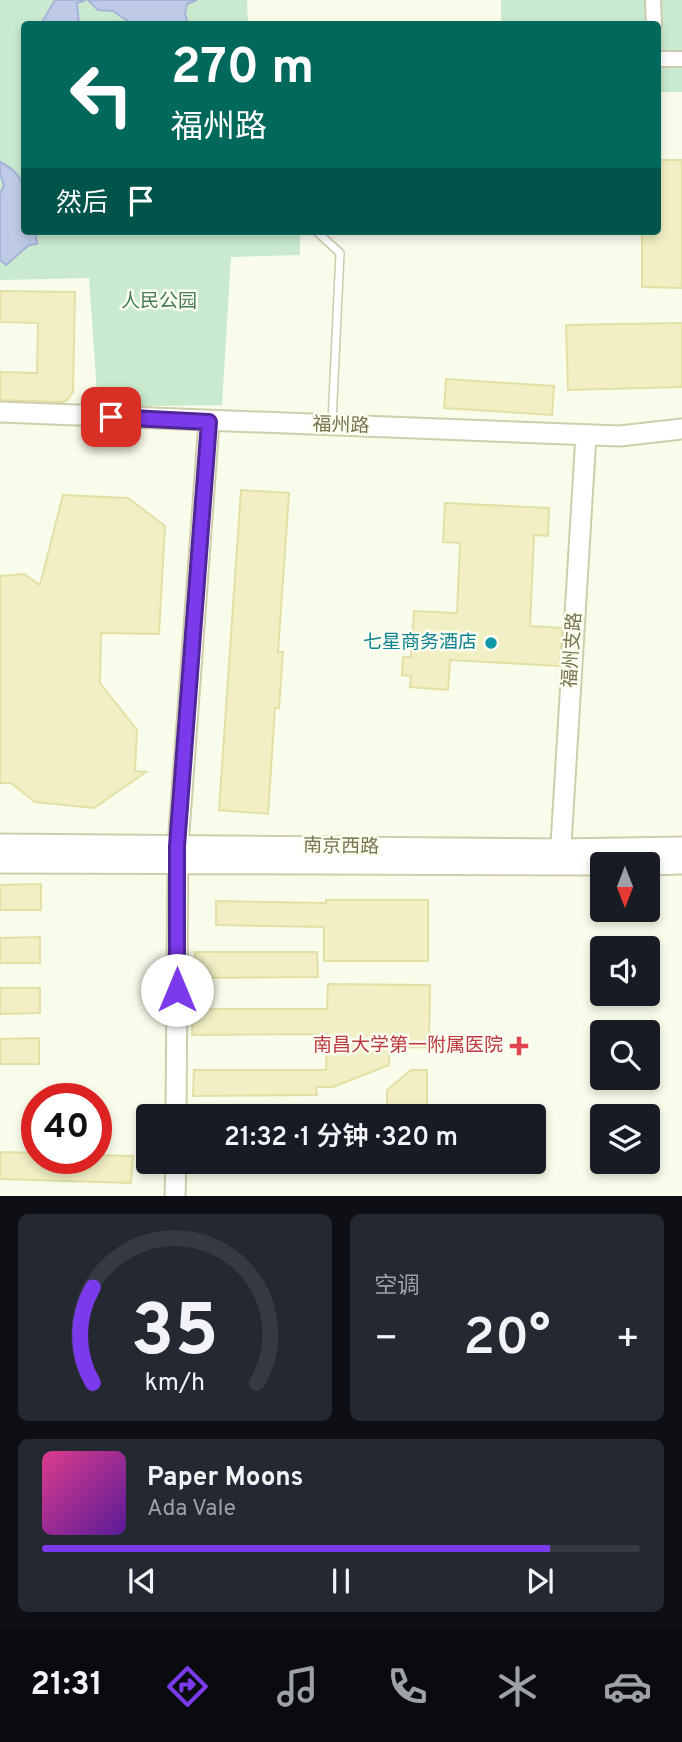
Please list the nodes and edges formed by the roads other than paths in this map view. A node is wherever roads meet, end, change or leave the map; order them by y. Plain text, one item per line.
1 (653, 0) edge
2 (654, 21) edge
3 (682, 59) edge
4 (661, 60) edge
5 (320, 235) edge
6 (0, 412) edge
7 (209, 422) junction
8 (332, 426) junction
9 (682, 429) edge
10 (586, 435) junction
11 (0, 844) edge
12 (682, 847) edge
13 (178, 855) junction
14 (560, 857) junction
15 (0, 863) edge
16 (590, 863) edge
17 (660, 864) edge
18 (682, 864) edge
19 (176, 1104) edge
20 (176, 1174) edge
21 (176, 1196) edge

1 - 2 street
3 - 4 street
5 - 8 lane
6 - 7 street, 福州路
7 - 8 street, 福州路
7 - 13 street
8 - 10 street, 福州路
9 - 10 street, 福州路
10 - 14 street, 福州支路
11 - 13 street, 南京西路
12 - 14 street, 南京西路
13 - 14 street, 南京西路
13 - 15 street, 南京西路
13 - 19 street
14 - 16 street, 南京西路
17 - 18 street
20 - 21 street

